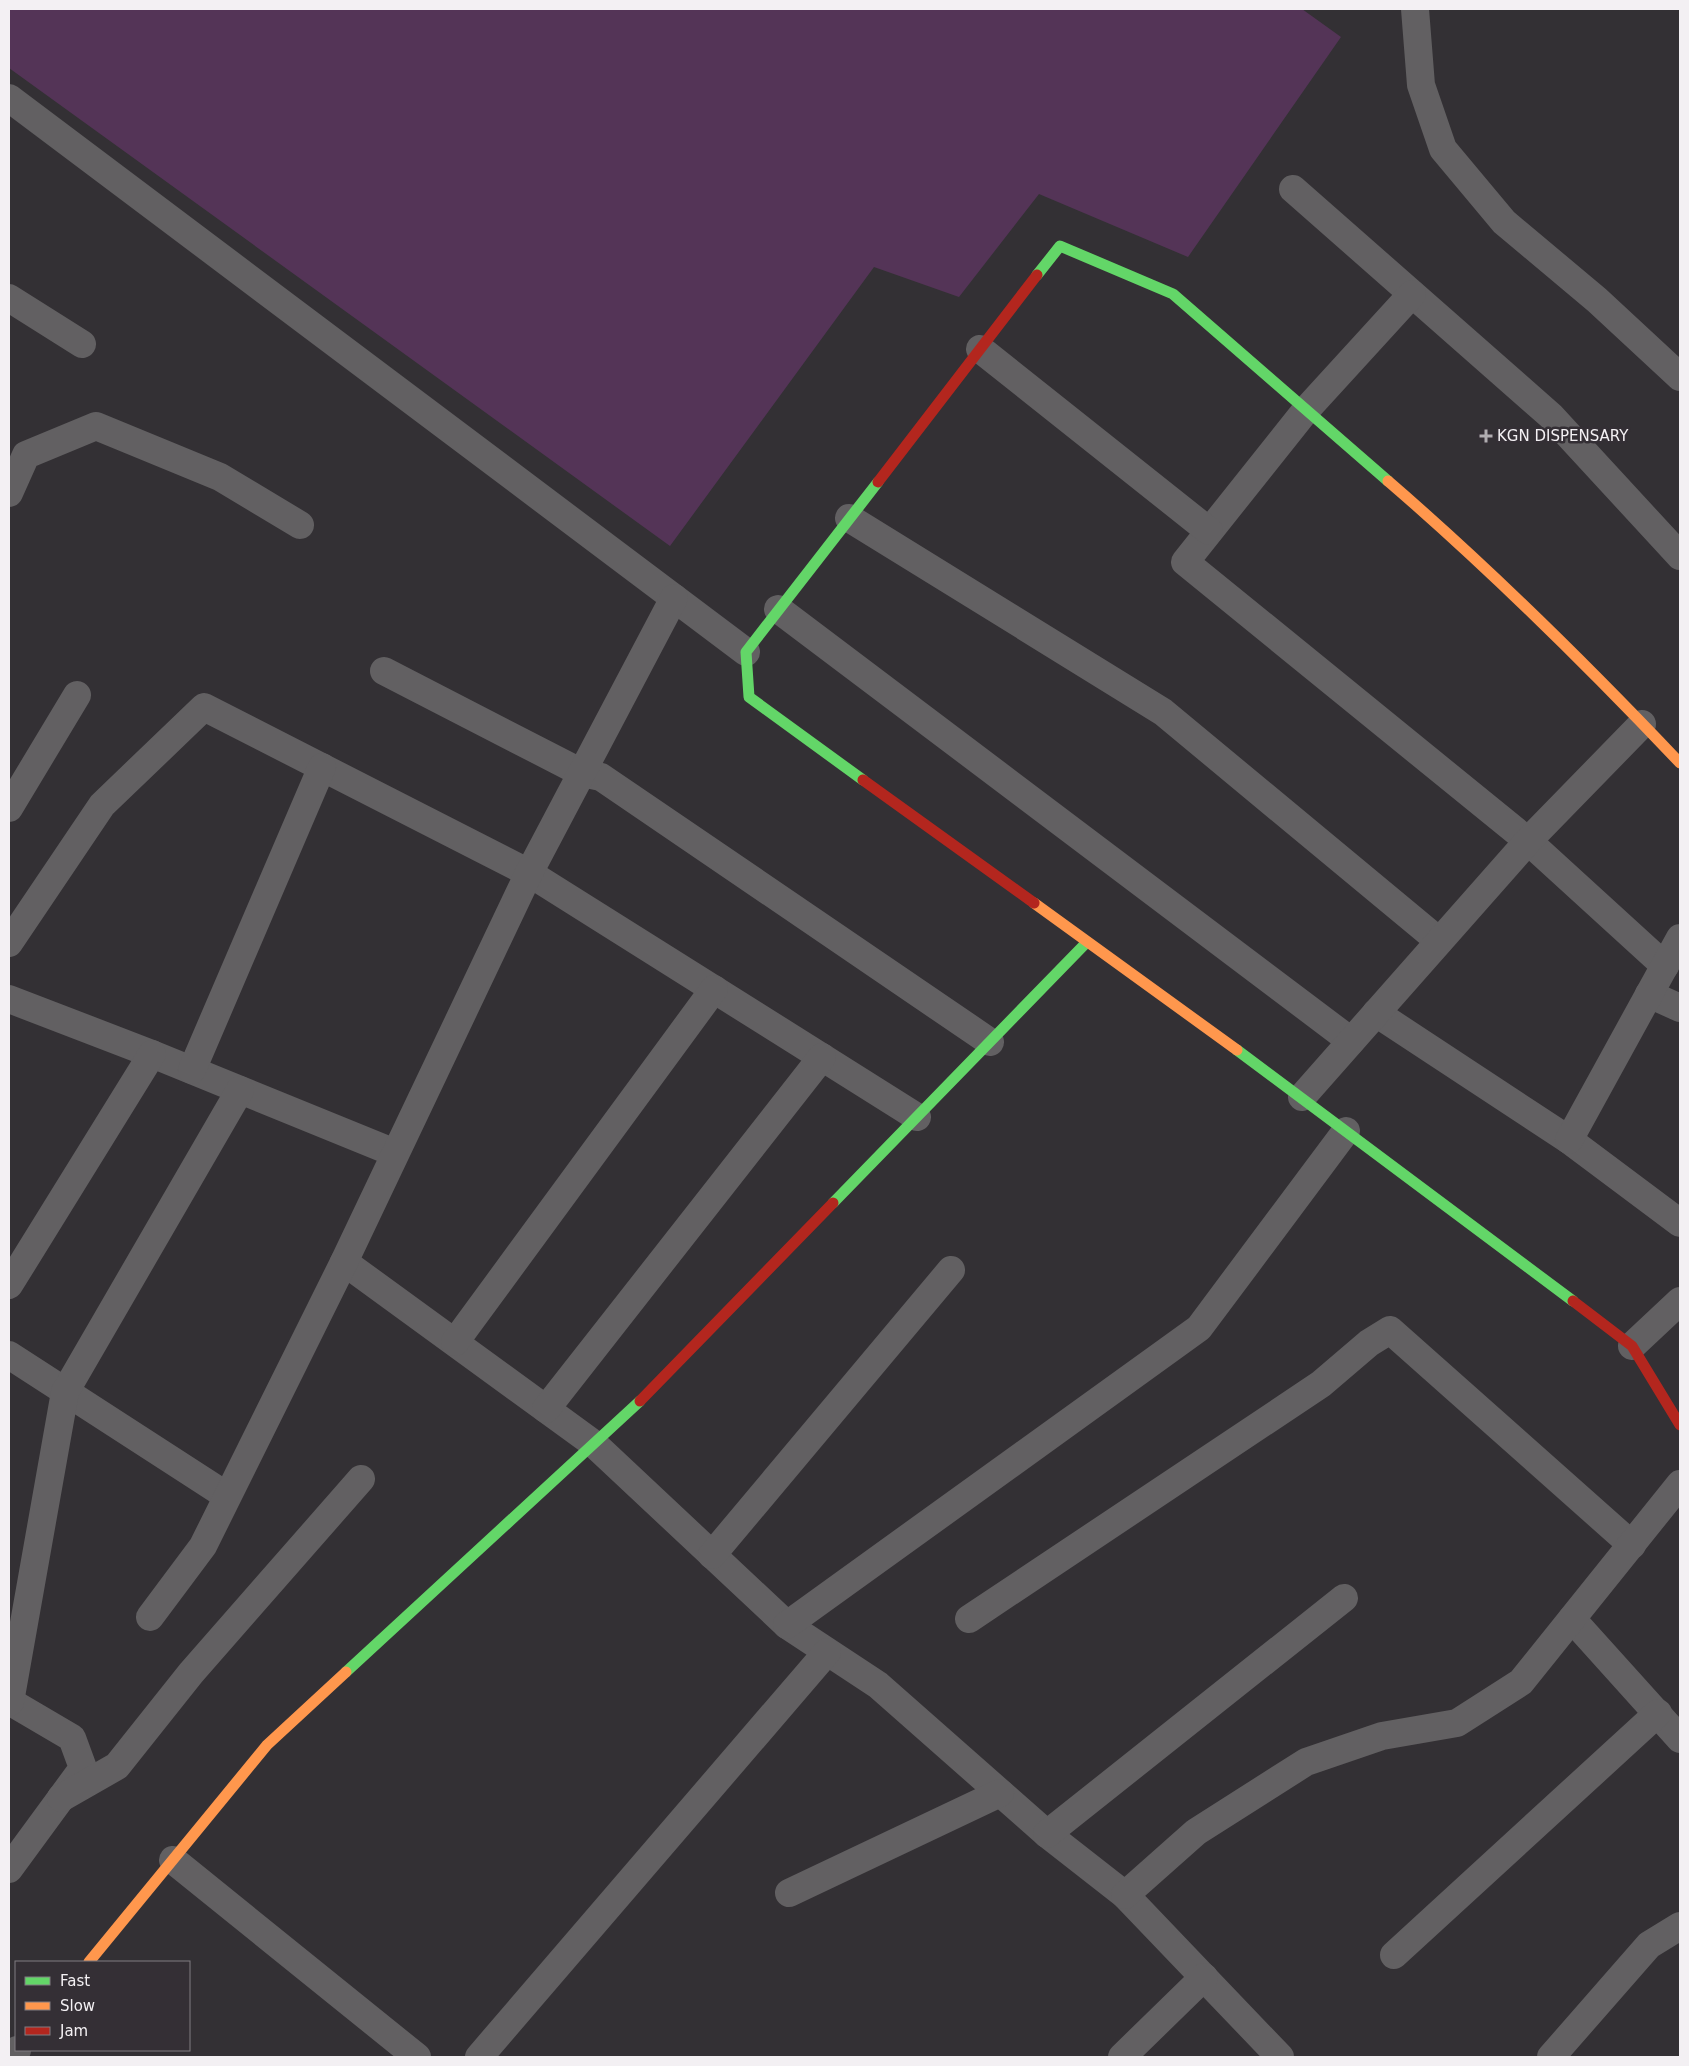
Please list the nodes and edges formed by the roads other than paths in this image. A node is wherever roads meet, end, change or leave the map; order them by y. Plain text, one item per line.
1 (1415, 9) edge
2 (9, 98) edge
3 (1293, 189) dead end
4 (1412, 294) junction
5 (9, 298) edge
6 (82, 344) dead end
7 (980, 349) junction
8 (1680, 377) edge
9 (1306, 410) junction
10 (18, 451) edge
11 (9, 493) edge
12 (849, 518) junction
13 (300, 525) dead end
14 (1209, 531) junction
15 (1680, 556) edge
16 (674, 598) junction
17 (778, 609) junction
18 (746, 652) junction
19 (384, 671) dead end
20 (77, 695) dead end
21 (1642, 724) junction
22 (1680, 763) edge
23 (322, 767) junction
24 (582, 773) junction
25 (9, 808) edge
26 (1528, 841) junction
27 (529, 873) junction
28 (1680, 938) edge
29 (1439, 941) junction
30 (1087, 942) junction
31 (9, 943) edge
32 (1665, 966) junction
33 (714, 989) junction
34 (1649, 994) junction
35 (9, 999) edge
36 (1680, 1008) edge
37 (1376, 1013) junction
38 (1351, 1041) junction
39 (990, 1042) junction
40 (152, 1054) junction
41 (822, 1057) junction
42 (192, 1070) junction
43 (240, 1090) junction
44 (1302, 1097) junction
45 (917, 1116) junction
46 (1346, 1131) junction
47 (1568, 1140) junction
48 (395, 1153) junction
49 (1680, 1223) edge
50 (344, 1262) junction
51 (951, 1270) dead end
52 (9, 1285) edge
53 (1680, 1301) edge
54 (454, 1342) junction
55 (1632, 1346) junction
56 (9, 1355) edge
57 (66, 1392) junction
58 (546, 1409) junction
59 (1680, 1425) edge
60 (594, 1444) junction
61 (361, 1479) dead end
62 (1680, 1484) edge
63 (227, 1496) junction
64 (1632, 1545) junction
65 (712, 1555) junction
66 (1344, 1598) dead end
67 (150, 1617) dead end
68 (969, 1619) dead end
69 (1572, 1619) junction
70 (787, 1625) junction
71 (827, 1652) junction
72 (9, 1702) edge
73 (1658, 1714) junction
74 (1680, 1739) edge
75 (1000, 1792) junction
76 (61, 1798) junction
77 (1048, 1834) junction
78 (173, 1860) junction
79 (9, 1869) edge
80 (789, 1893) dead end
81 (1125, 1896) junction
82 (1680, 1926) edge
83 (1394, 1954) dead end
84 (90, 1961) edge
85 (1204, 1977) junction
86 (417, 2057) edge
87 (479, 2057) edge
88 (1122, 2057) edge
89 (1280, 2057) edge
90 (1552, 2057) edge

1 - 8 street
2 - 16 street
3 - 4 street
4 - 9 street
4 - 15 street
5 - 6 street
7 - 9 street
7 - 12 street
7 - 14 street
9 - 14 street
9 - 21 street
10 - 11 street
10 - 13 street
12 - 17 street
12 - 29 street
14 - 26 street
16 - 18 street
16 - 24 street
17 - 18 street
17 - 38 street
18 - 30 street
19 - 24 street
20 - 25 street
21 - 22 street
21 - 26 street
23 - 27 street
23 - 31 street
23 - 42 street
24 - 27 street
24 - 39 street
26 - 29 street
26 - 32 street
27 - 33 street
27 - 48 street
28 - 32 street
29 - 37 street
30 - 39 street
30 - 44 street
32 - 34 street
33 - 41 street
33 - 54 street
34 - 36 street
34 - 47 street
35 - 40 street
37 - 38 street
37 - 47 street
38 - 44 street
39 - 45 street
40 - 42 street
40 - 52 street
41 - 45 street
41 - 58 street
42 - 43 street
43 - 48 street
43 - 57 street
44 - 46 street
45 - 60 street
46 - 55 street
46 - 70 street
47 - 49 street
48 - 50 street
50 - 54 street
50 - 63 street
51 - 65 street
53 - 55 street
54 - 58 street
55 - 59 street
56 - 57 street
57 - 63 street
57 - 72 street
58 - 60 street
60 - 65 street
60 - 78 street
61 - 76 street
62 - 64 street
63 - 67 street
64 - 68 street
64 - 69 street
65 - 70 street
66 - 77 street
69 - 73 street
69 - 81 street
70 - 71 street
71 - 75 street
71 - 87 street
72 - 76 street
73 - 74 street
73 - 83 street
75 - 77 street
75 - 80 street
76 - 79 street
77 - 81 street
78 - 84 street
78 - 86 street
81 - 85 street
82 - 90 street
85 - 88 street
85 - 89 street

